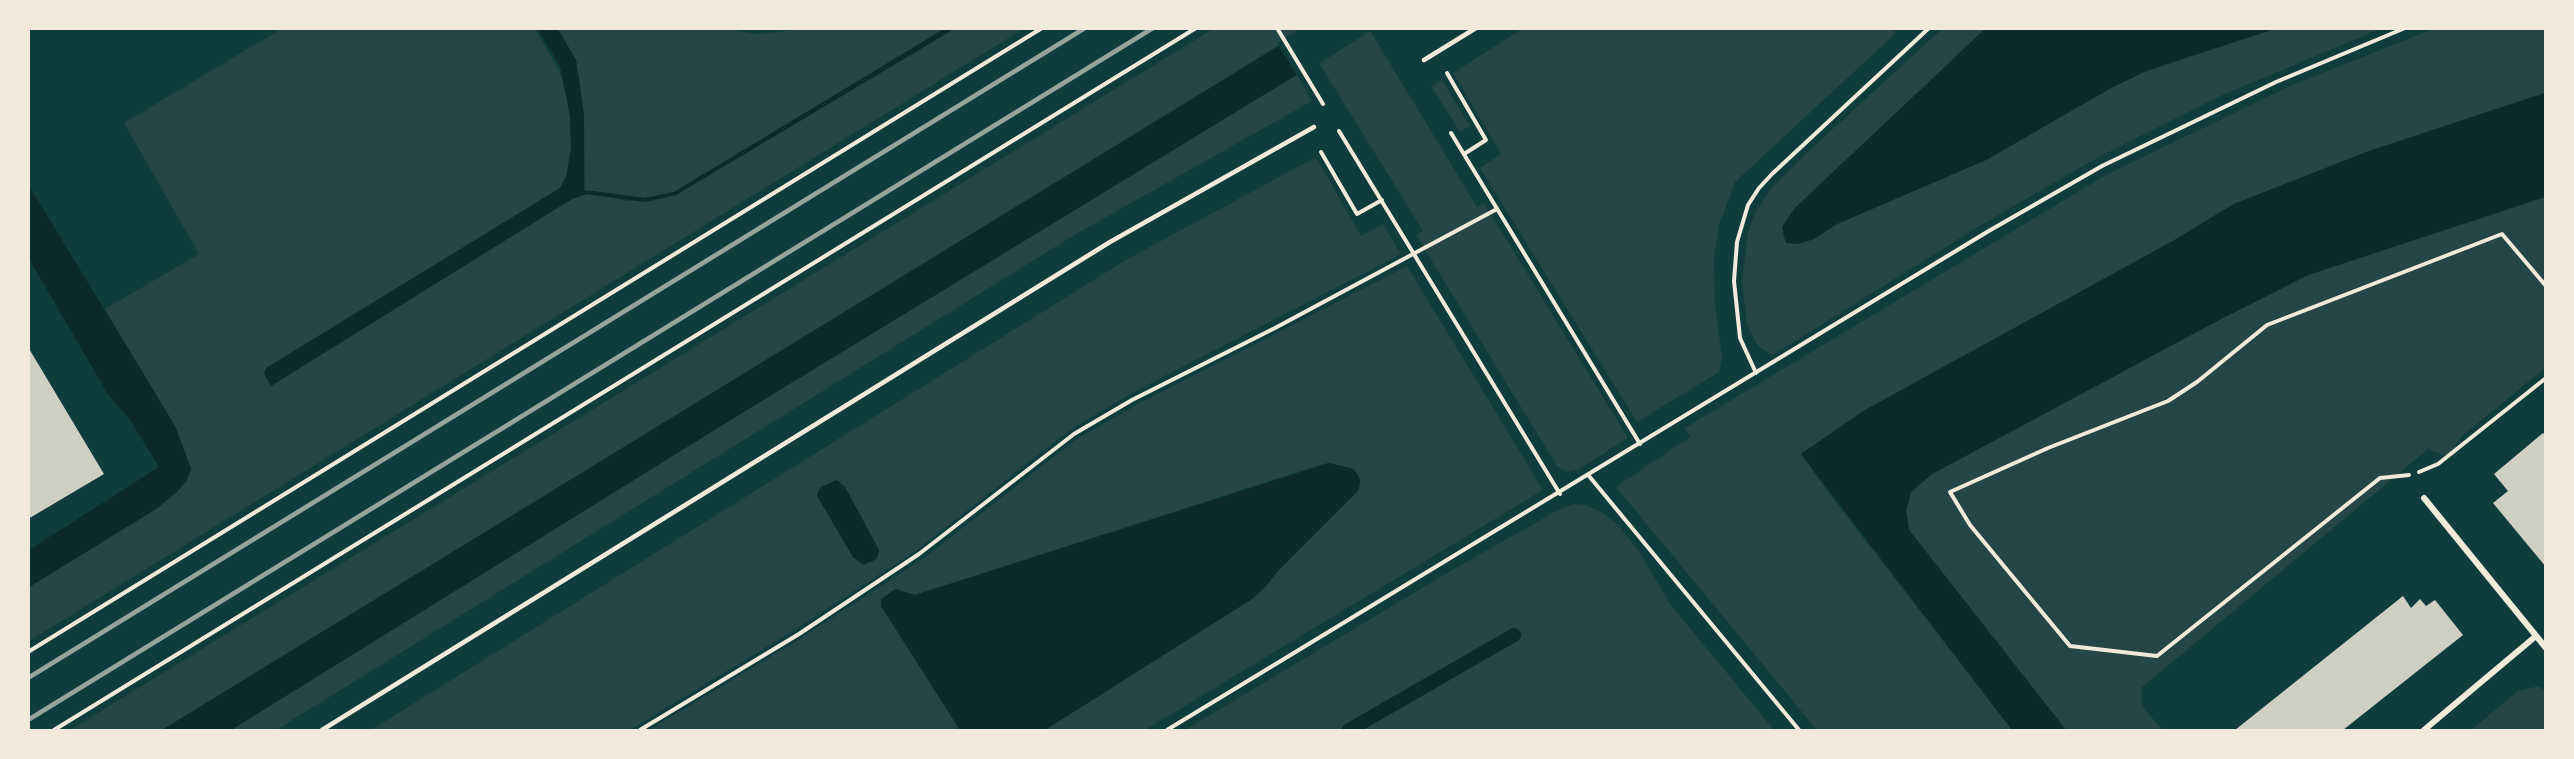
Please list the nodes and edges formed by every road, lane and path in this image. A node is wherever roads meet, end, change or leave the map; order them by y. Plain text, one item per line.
1 (1042, 28) edge
2 (1196, 28) edge
3 (1476, 28) edge
4 (1929, 28) edge
5 (2404, 28) edge
6 (1424, 60) dead end
7 (1456, 87) dead end
8 (1314, 127) dead end
9 (1451, 133) dead end
10 (1464, 154) junction
11 (1327, 163) dead end
12 (1370, 182) dead end
13 (1382, 200) junction
14 (1497, 209) junction
15 (1415, 254) junction
16 (2546, 286) edge
17 (1756, 373) junction
18 (2546, 378) edge
19 (1640, 444) junction
20 (1589, 476) junction
21 (1560, 494) junction
22 (2424, 498) dead end
23 (2536, 636) junction
24 (2546, 648) edge
25 (28, 652) edge
26 (54, 730) edge
27 (322, 730) edge
28 (640, 730) edge
29 (1167, 730) edge
30 (1799, 730) edge
31 (2424, 730) edge

1 - 25 path
2 - 26 path
3 - 6 lane
4 - 17 path
5 - 17 path
7 - 10 path
8 - 27 lane
9 - 10 path
10 - 14 path
11 - 13 path
12 - 13 path
13 - 15 path
14 - 15 path
14 - 19 path
15 - 21 path
15 - 28 path
16 - 18 path
17 - 19 path
19 - 20 path
20 - 21 path
20 - 30 path
21 - 29 path
22 - 23 street
23 - 24 street
23 - 31 street

